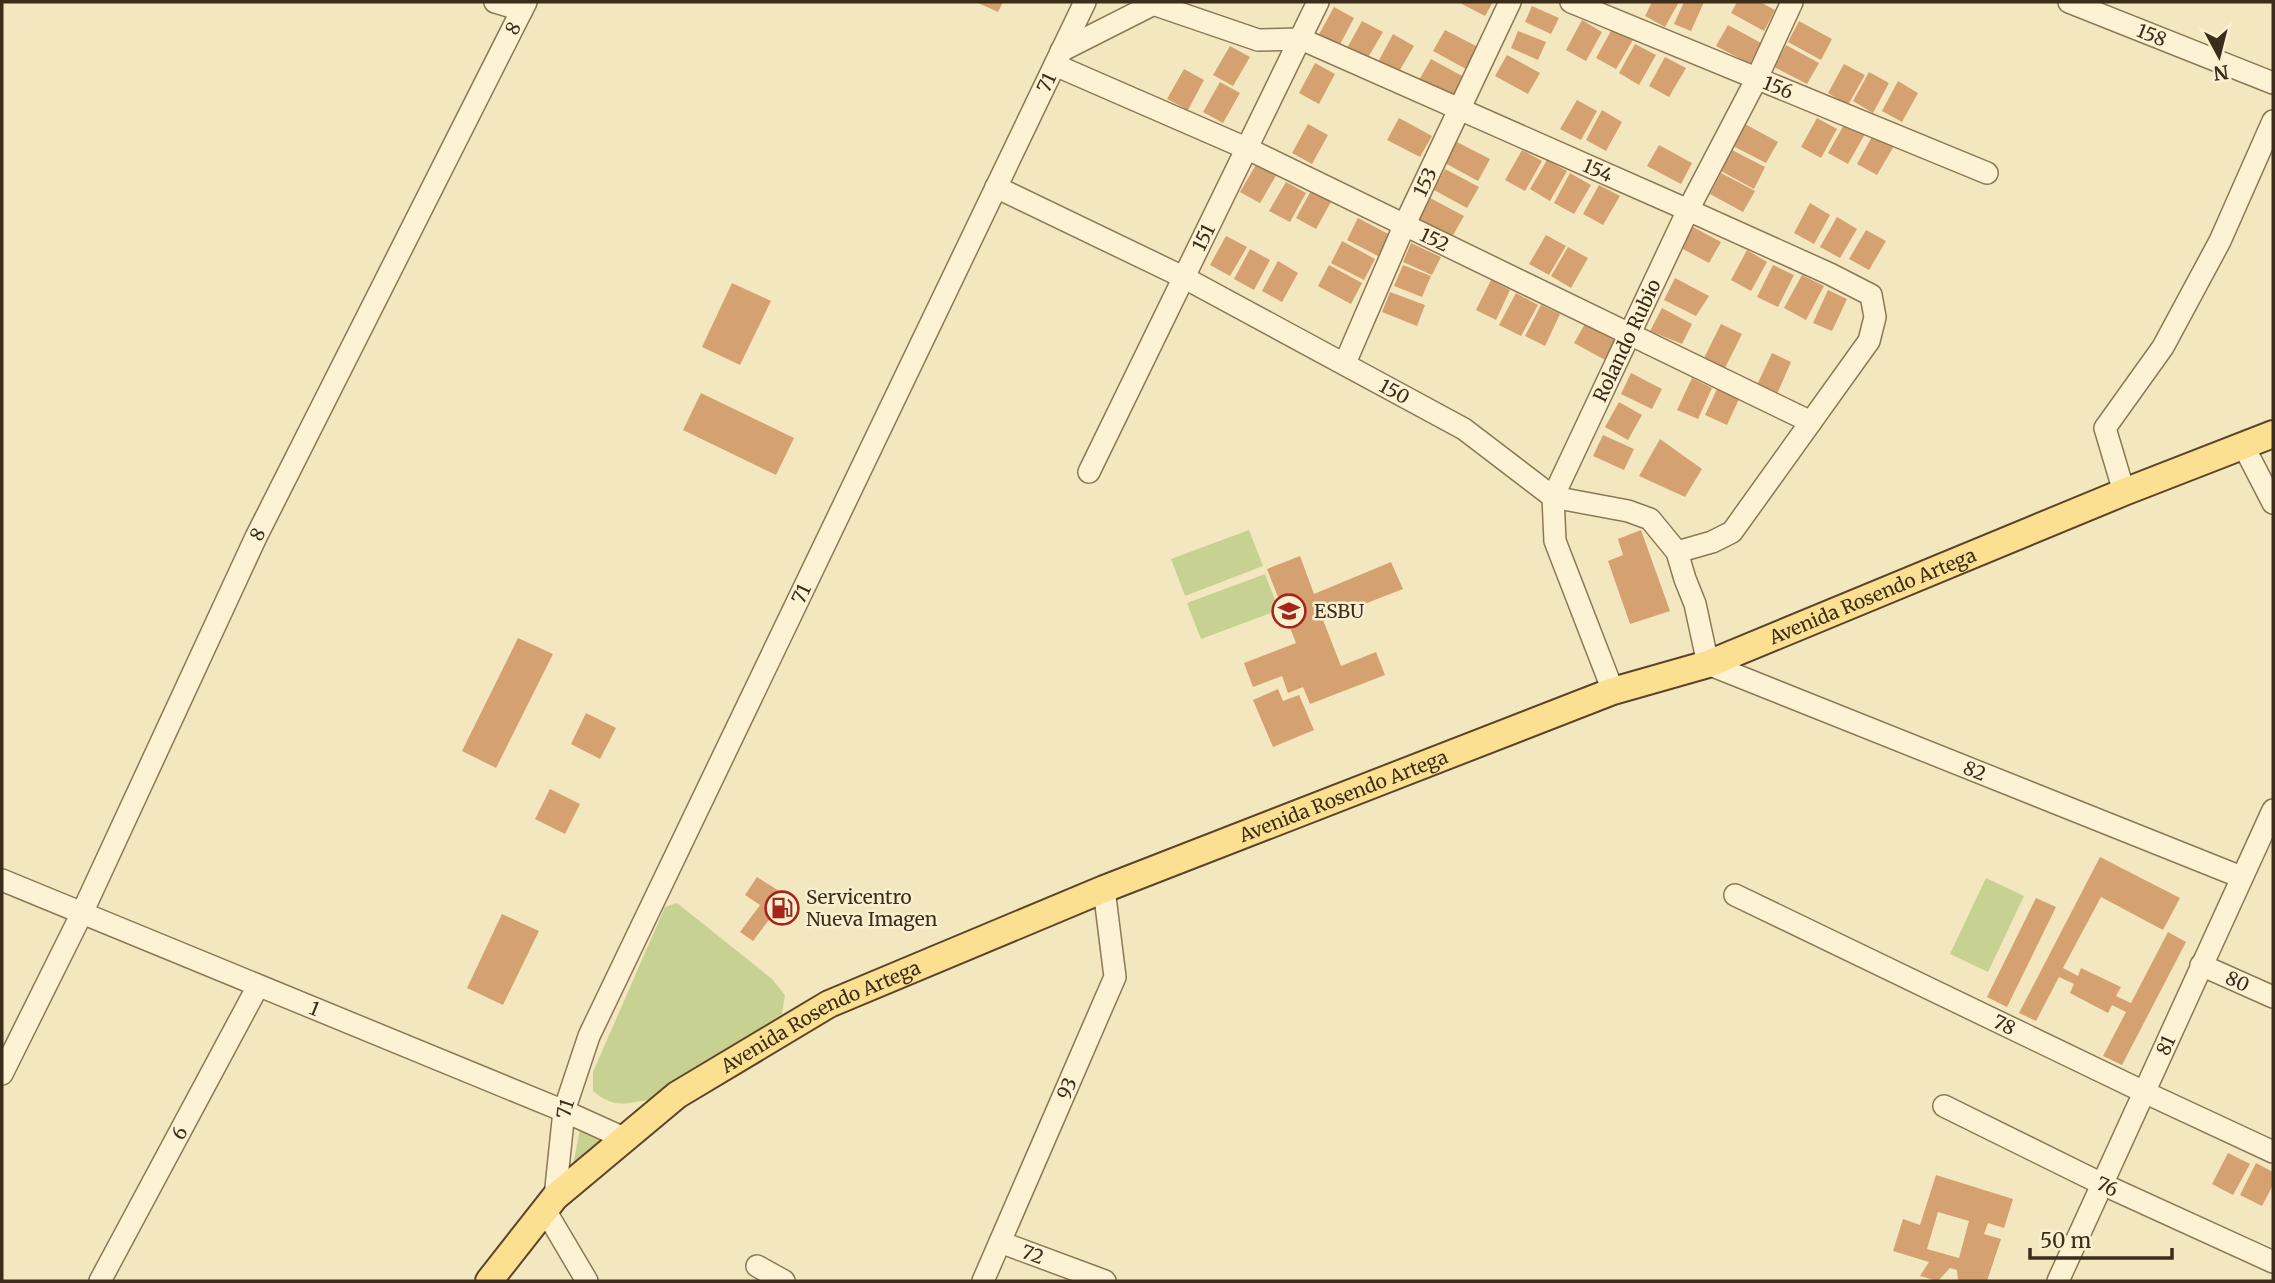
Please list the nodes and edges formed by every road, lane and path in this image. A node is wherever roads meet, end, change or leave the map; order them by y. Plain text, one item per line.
1 (495, 2) edge
2 (1085, 2) edge
3 (1318, 2) edge
4 (1510, 2) edge
5 (1571, 2) edge
6 (1793, 2) edge
7 (2068, 2) edge
8 (1149, 3) edge
9 (524, 6) edge
10 (1301, 39) junction
11 (1058, 58) junction
12 (1757, 78) junction
13 (2273, 83) edge
14 (1460, 111) junction
15 (2273, 121) edge
16 (1248, 149) junction
17 (1987, 173) dead end
18 (996, 187) junction
19 (1688, 210) junction
20 (1405, 224) junction
21 (1184, 277) junction
22 (1630, 332) junction
23 (1345, 363) junction
24 (1811, 422) junction
25 (2273, 434) edge
26 (2243, 445) junction
27 (1089, 472) dead end
28 (2124, 492) junction
29 (1553, 497) junction
30 (2273, 503) edge
31 (1677, 552) junction
32 (1708, 664) junction
33 (1613, 691) junction
34 (2273, 810) edge
35 (2241, 877) junction
36 (2, 880) edge
37 (1104, 889) junction
38 (1735, 895) dead end
39 (82, 913) junction
40 (2201, 965) junction
41 (258, 986) junction
42 (2273, 997) edge
43 (2, 1074) edge
44 (2144, 1092) junction
45 (1944, 1106) dead end
46 (564, 1111) junction
47 (626, 1139) junction
48 (2273, 1152) edge
49 (2102, 1184) junction
50 (550, 1204) junction
51 (1000, 1242) junction
52 (2273, 1262) edge
53 (757, 1266) dead end
54 (100, 1281) edge
55 (489, 1281) edge
56 (587, 1281) edge
57 (784, 1281) edge
58 (983, 1281) edge
59 (1105, 1281) edge
60 (2058, 1281) edge

1 - 9 street
2 - 11 street, 71
3 - 10 street, 151
4 - 14 street, 153
5 - 12 street, 156
6 - 12 street, Rolando Rubio
7 - 13 street, 158
8 - 10 street
8 - 11 street
9 - 39 street, 8
10 - 14 street, 154
10 - 16 street, 151
11 - 16 street, 152
11 - 18 street, 71
12 - 17 street, 156
12 - 19 street, Rolando Rubio
14 - 19 street, 154
14 - 20 street, 153
15 - 28 street
16 - 20 street, 152
16 - 21 street, 151
18 - 21 street, 150
18 - 46 street, 71
19 - 22 street, Rolando Rubio
19 - 24 street, 154
20 - 22 street, 152
20 - 23 street, 153
21 - 23 street, 150
21 - 27 street, 151
22 - 24 street, 152
22 - 29 street, Rolando Rubio
23 - 29 street, 150
24 - 31 street
25 - 26 main road, Avenida Rosendo Artega
26 - 28 main road, Avenida Rosendo Artega
26 - 30 street
28 - 32 main road, Avenida Rosendo Artega
29 - 31 street, 150
29 - 33 street, Rolando Rubio
31 - 32 street, 150
32 - 33 main road, Avenida Rosendo Artega
32 - 35 street, 82
33 - 37 main road, Avenida Rosendo Artega
34 - 35 street, 81
35 - 40 street, 81
36 - 39 street, 1
37 - 47 main road, Avenida Rosendo Artega
37 - 51 street, 93
38 - 44 street, 78
39 - 41 street, 1
39 - 43 street, 8
40 - 42 street, 80
40 - 44 street, 81
41 - 46 street, 1
41 - 54 street, 6
44 - 48 street, 78
44 - 49 street, 81
45 - 49 street, 76
46 - 47 street, 1
46 - 50 street, 71
47 - 50 main road, Avenida Rosendo Artega
49 - 52 street, 76
49 - 60 street, 81
50 - 55 main road, Avenida Rosendo Artega
50 - 56 street
51 - 58 street, 93
51 - 59 street, 72
53 - 57 street

